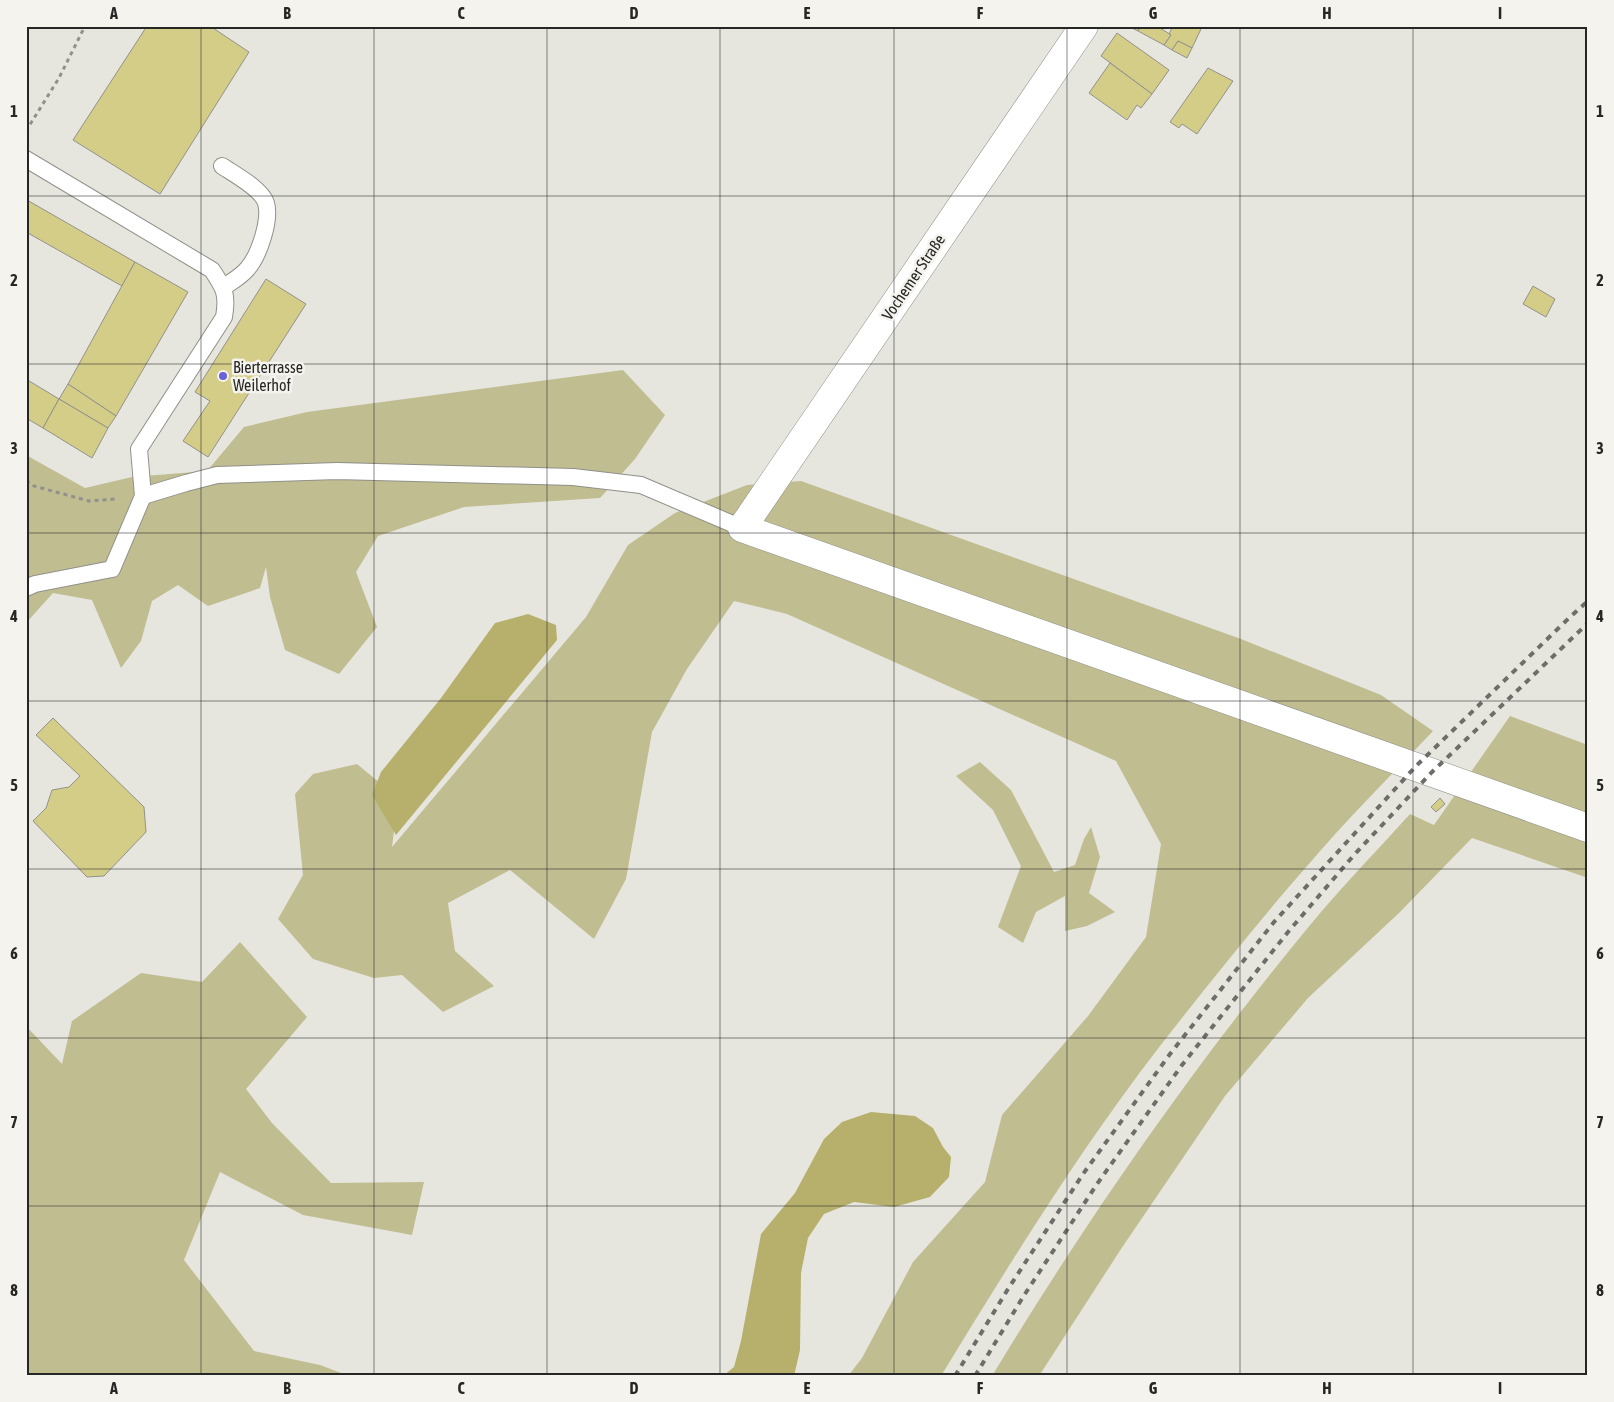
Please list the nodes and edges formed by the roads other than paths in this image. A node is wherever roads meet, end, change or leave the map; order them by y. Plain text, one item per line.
1 (1084, 26) edge
2 (26, 159) edge
3 (222, 166) dead end
4 (224, 288) junction
5 (143, 496) junction
6 (742, 528) junction
7 (26, 588) edge
8 (1588, 828) edge

1 - 6 street, Vochemer Straße
2 - 4 lane
3 - 4 lane
4 - 5 lane
5 - 6 lane
5 - 7 lane
6 - 8 street

